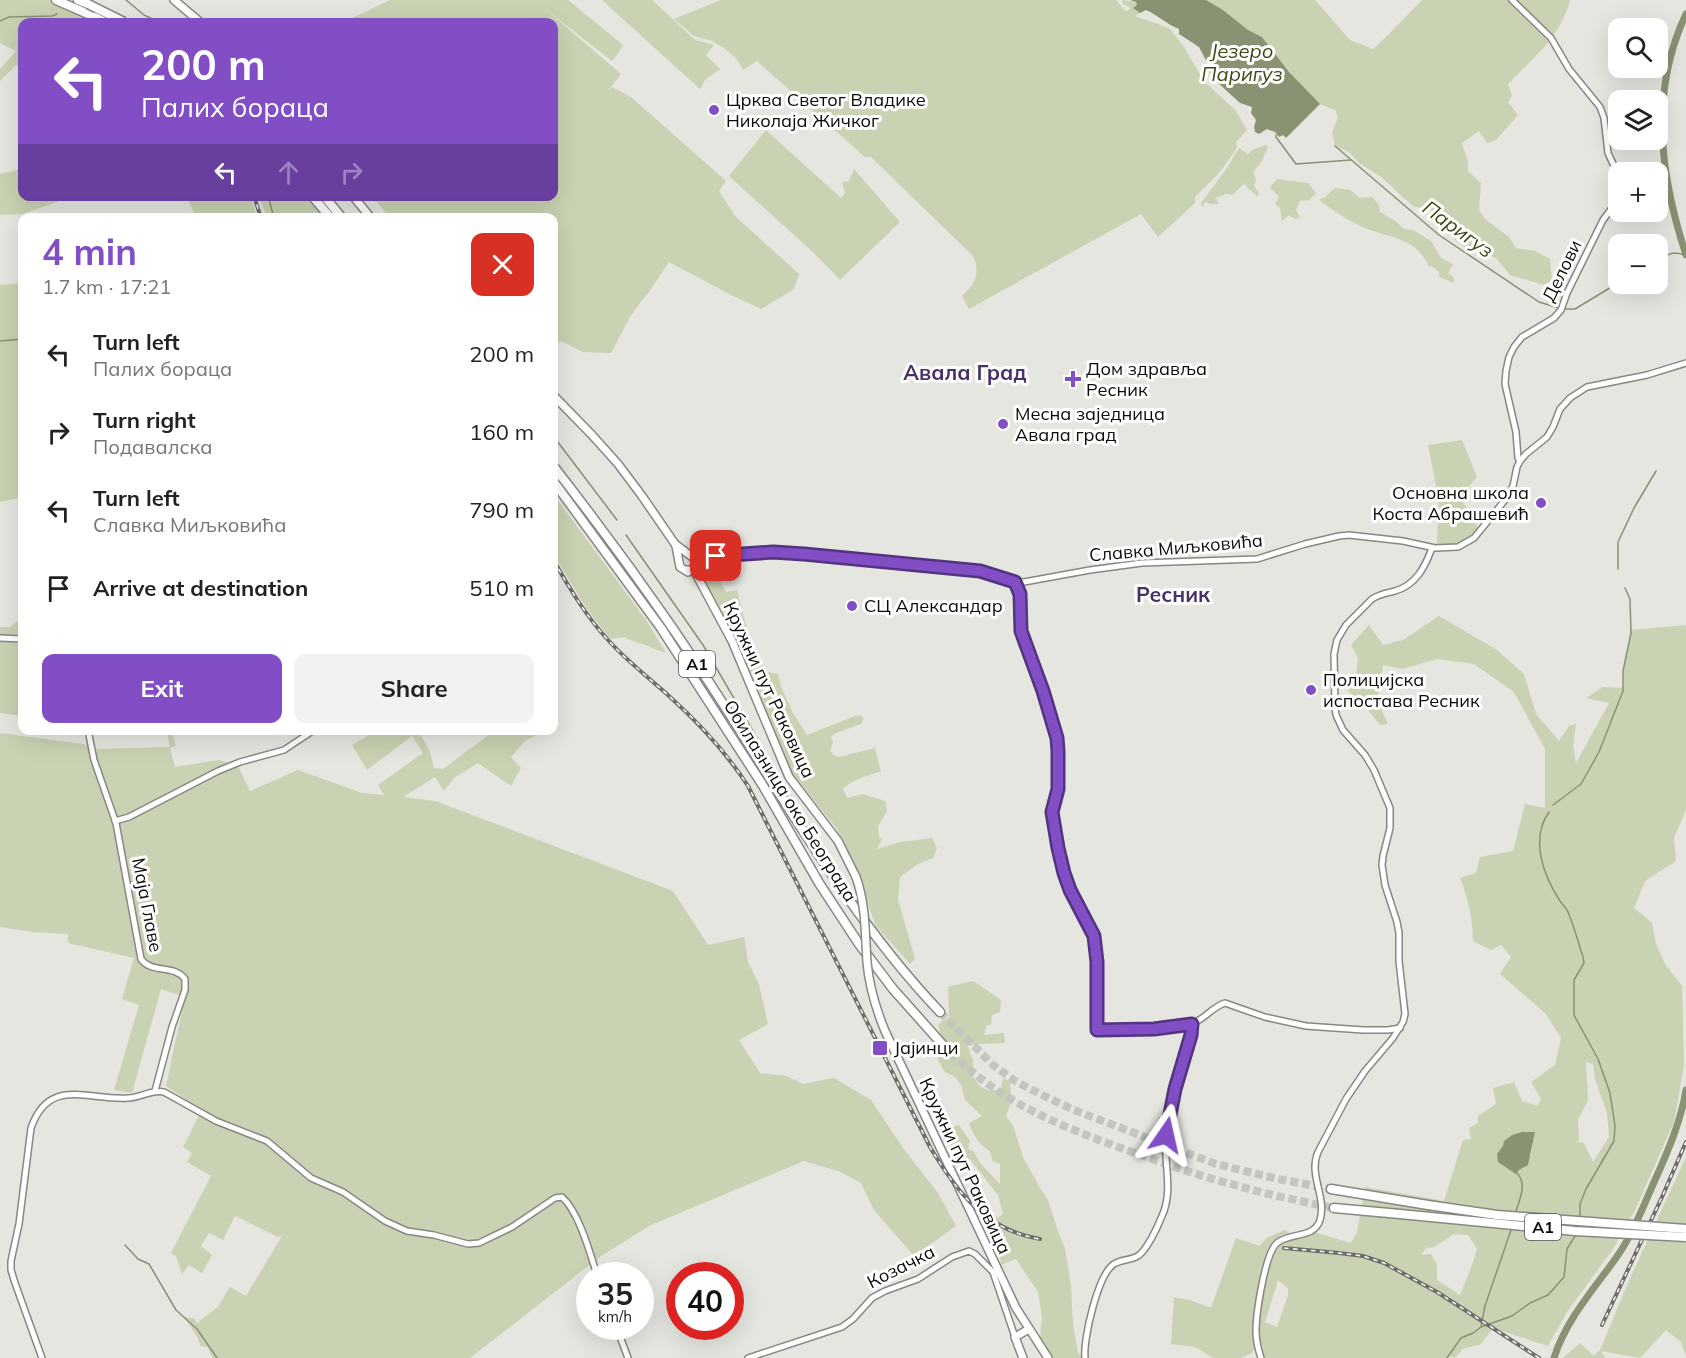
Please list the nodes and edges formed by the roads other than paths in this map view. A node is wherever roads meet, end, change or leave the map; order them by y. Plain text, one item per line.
1 (56, 0) edge
2 (78, 0) edge
3 (174, 0) edge
4 (1512, 0) edge
5 (97, 18) edge
6 (116, 18) edge
7 (196, 18) edge
8 (1612, 162) edge
9 (316, 201) edge
10 (328, 201) edge
11 (357, 201) edge
12 (327, 213) edge
13 (338, 213) edge
14 (367, 213) edge
15 (1608, 213) edge
16 (1686, 363) edge
17 (558, 400) edge
18 (1520, 460) junction
19 (558, 472) edge
20 (558, 487) edge
21 (675, 544) junction
22 (1432, 548) junction
23 (690, 555) junction
24 (708, 556) junction
25 (680, 560) junction
26 (695, 565) junction
27 (686, 570) junction
28 (1015, 582) junction
29 (704, 589) junction
30 (0, 638) edge
31 (18, 639) edge
32 (89, 735) edge
33 (306, 735) edge
34 (115, 821) junction
35 (940, 1011) tunnel mouth
36 (1192, 1024) junction
37 (1400, 1028) junction
38 (1388, 1030) junction
39 (1393, 1038) junction
40 (942, 1044) tunnel mouth
41 (156, 1091) junction
42 (1331, 1189) tunnel mouth
43 (1334, 1208) tunnel mouth
44 (1686, 1229) edge
45 (1686, 1237) edge
46 (592, 1262) edge
47 (1029, 1329) junction
48 (1015, 1337) junction
49 (621, 1340) edge
50 (42, 1358) edge
51 (628, 1358) edge
52 (748, 1358) edge
53 (1023, 1358) edge
54 (1048, 1358) edge
55 (1085, 1358) edge
56 (1261, 1358) edge

1 - 5 highway, bridge
2 - 6 highway, bridge
3 - 7 main road
4 - 8 street
9 - 12 highway
10 - 13 highway
11 - 14 main road
15 - 18 street, Делови
16 - 18 street
17 - 21 main road
18 - 22 street, Славка Миљковића
19 - 35 highway, Обилазница око Београда / A1
20 - 40 highway, Обилазница око Београда / A1
21 - 23 main road
21 - 25 main road
22 - 28 street, Славка Миљковића
22 - 37 street
23 - 24 street, Славка Миљковића
23 - 25 main road
23 - 26 main road
24 - 26 street
24 - 28 street, Славка Миљковића
25 - 27 main road
26 - 27 main road
26 - 29 main road, Кружни пут Раковица
27 - 29 main road, Кружни пут Раковица
28 - 36 street
29 - 47 main road, Кружни пут Раковица, bridge
30 - 31 street
32 - 34 street, Маја Главе
33 - 34 street
34 - 41 street, Маја Главе
36 - 38 street
36 - 55 street
37 - 38 street
37 - 39 street
38 - 39 street
39 - 56 street
41 - 46 street
41 - 50 street
42 - 44 highway, A1, bridge
43 - 45 highway, A1, bridge
47 - 48 main road
47 - 54 main road, Кружни пут Раковица
48 - 52 street, Козачка
48 - 53 main road
49 - 51 street

